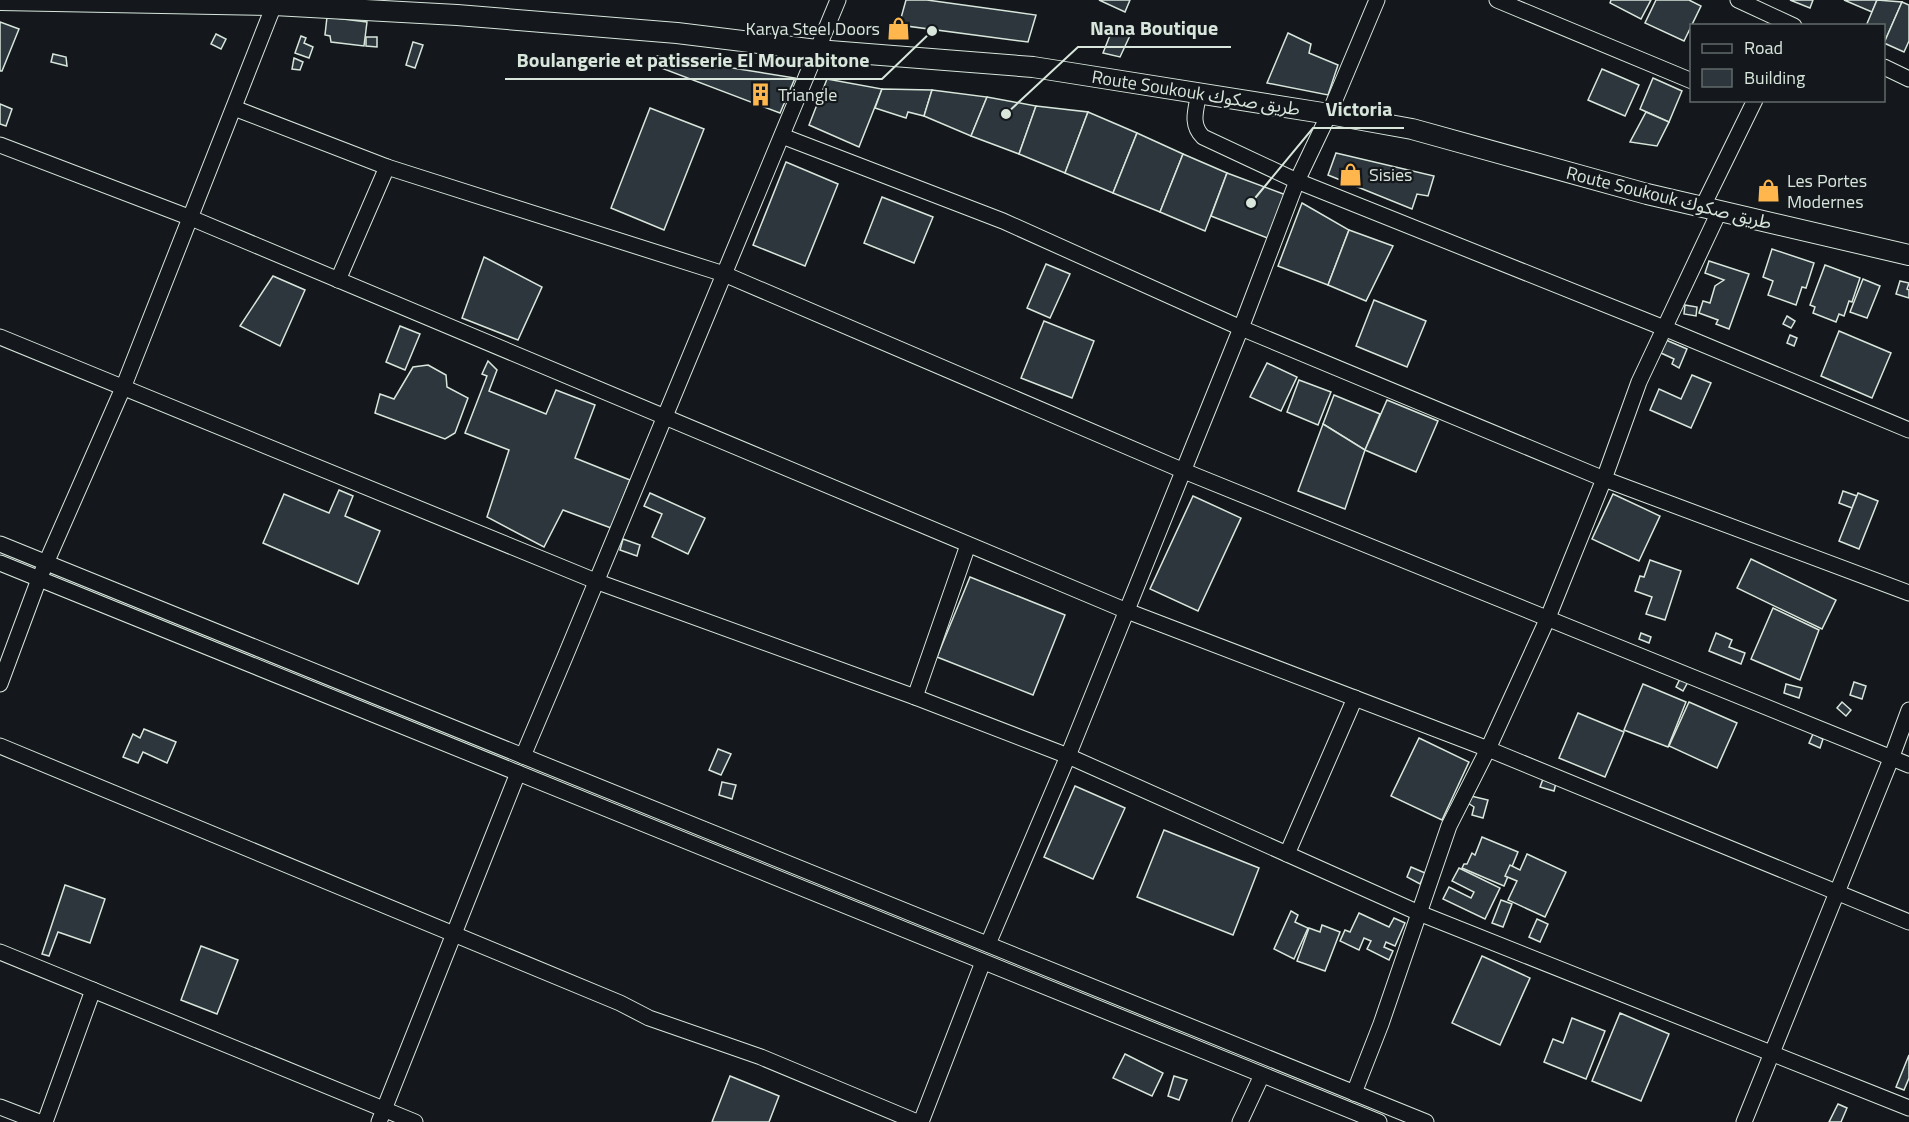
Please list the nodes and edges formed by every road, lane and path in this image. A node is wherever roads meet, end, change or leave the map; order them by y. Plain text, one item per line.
1 (0, 0) edge
2 (838, 0) edge
3 (1377, 0) edge
4 (1497, 0) edge
5 (1737, 0) edge
6 (275, 3) edge
7 (1771, 7) edge
8 (1792, 24) edge
9 (817, 50) junction
10 (1885, 67) edge
11 (1909, 79) edge
12 (1690, 80) edge
13 (1199, 93) junction
14 (1749, 102) edge
15 (234, 108) junction
16 (1329, 114) junction
17 (782, 136) junction
18 (0, 145) edge
19 (387, 167) junction
20 (1298, 181) junction
21 (1710, 210) junction
22 (191, 218) junction
23 (1909, 255) edge
24 (724, 273) junction
25 (338, 280) junction
26 (1241, 328) junction
27 (1664, 328) junction
28 (0, 337) edge
29 (123, 388) junction
30 (663, 417) junction
31 (1909, 430) edge
32 (1184, 471) junction
33 (1604, 479) junction
34 (0, 544) edge
35 (968, 545) junction
36 (0, 563) edge
37 (47, 563) junction
38 (39, 579) junction
39 (597, 582) junction
40 (1909, 593) edge
41 (1126, 611) junction
42 (1547, 620) junction
43 (0, 684) edge
44 (915, 696) junction
45 (1355, 698) junction
46 (1909, 710) edge
47 (0, 746) edge
48 (1488, 749) junction
49 (523, 756) junction
50 (1068, 756) junction
51 (1891, 759) junction
52 (1909, 765) edge
53 (518, 773) junction
54 (1287, 854) junction
55 (1837, 893) junction
56 (1419, 913) junction
57 (1909, 922) edge
58 (454, 935) junction
59 (988, 945) junction
60 (0, 952) edge
61 (983, 962) junction
62 (93, 990) junction
63 (1772, 1054) junction
64 (1262, 1075) junction
65 (1353, 1093) junction
66 (0, 1107) edge
67 (1909, 1108) edge
68 (381, 1116) edge
69 (1344, 1116) edge
70 (39, 1122) edge
71 (45, 1122) edge
72 (415, 1122) edge
73 (919, 1122) edge
74 (1240, 1122) edge
75 (1379, 1122) edge
76 (1426, 1122) edge
77 (1744, 1122) edge

1 - 6 street, Route Soukouk طريق صكوك
2 - 9 street
3 - 16 street
4 - 12 street
5 - 7 street
6 - 9 street, Route Soukouk طريق صكوك
6 - 15 street
7 - 8 street
9 - 13 street, Route Soukouk طريق صكوك
9 - 17 street
10 - 11 street
13 - 16 street, Route Soukouk طريق صكوك
13 - 20 street
14 - 21 street
15 - 19 street
15 - 22 street
16 - 20 street
16 - 21 street, Route Soukouk طريق صكوك
17 - 24 street
17 - 26 street
18 - 22 street
19 - 24 street
19 - 25 street
20 - 26 street
20 - 27 street
21 - 23 street, Route Soukouk طريق صكوك
21 - 27 street
22 - 25 street
22 - 29 street
24 - 30 street
24 - 32 street
25 - 30 street
26 - 32 street
26 - 33 street
27 - 31 street
27 - 33 street
28 - 29 street
29 - 37 street
29 - 39 street
30 - 35 street
30 - 39 street
32 - 41 street
32 - 42 street
33 - 40 street
33 - 42 street
34 - 37 street
35 - 41 street
35 - 44 street
36 - 38 street
37 - 38 street
37 - 49 street
38 - 43 street
38 - 53 street
39 - 44 street
39 - 49 street
41 - 45 street
41 - 50 street
42 - 48 street
42 - 51 street
44 - 50 street
45 - 48 street
45 - 54 street
46 - 51 street
47 - 58 street
48 - 55 street
48 - 56 street
49 - 59 street
50 - 54 street
50 - 59 street
51 - 52 street
51 - 55 street
53 - 58 street
53 - 61 street
54 - 56 street
55 - 57 street
55 - 63 street
56 - 63 street
56 - 65 street
58 - 68 street
58 - 73 street
59 - 65 street
60 - 62 street
61 - 64 street
61 - 73 street
62 - 68 street
62 - 71 street
63 - 67 street
63 - 77 street
64 - 69 street
64 - 74 street
65 - 76 street
66 - 70 street
68 - 72 street
69 - 75 street

